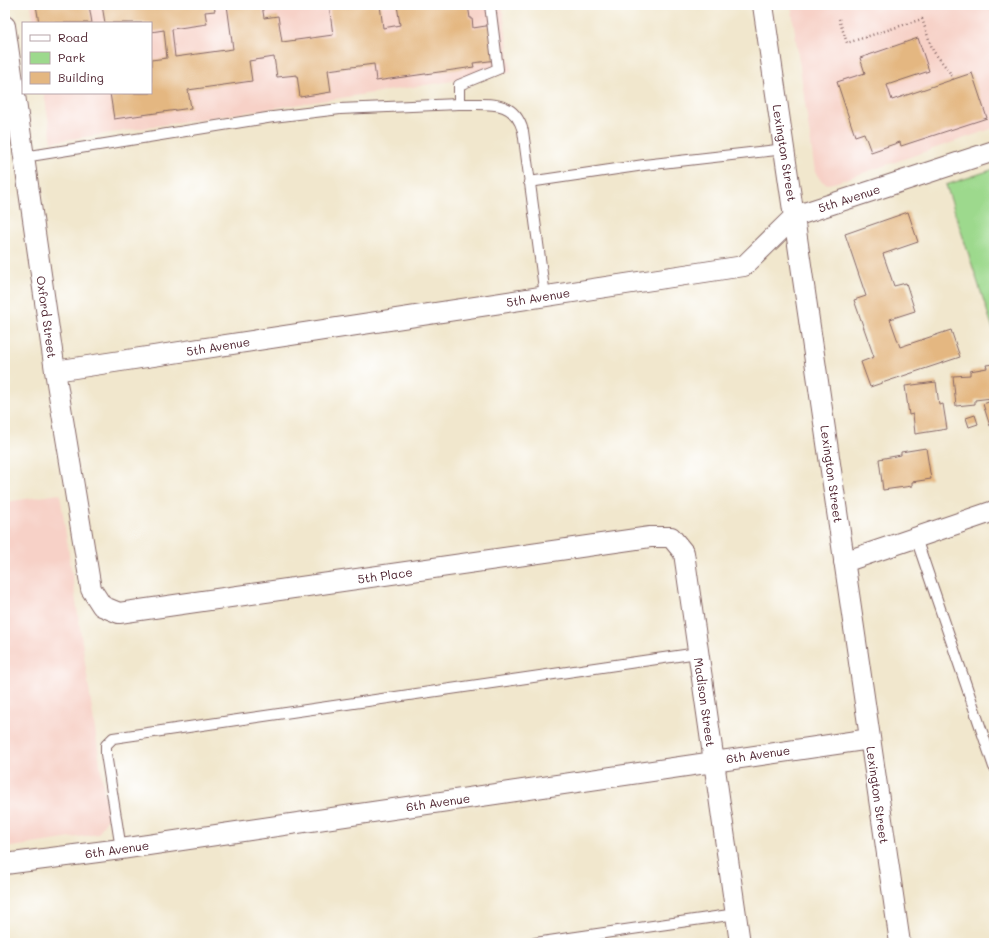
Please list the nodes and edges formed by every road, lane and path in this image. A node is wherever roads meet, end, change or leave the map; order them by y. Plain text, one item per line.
1 (490, 5) edge
2 (763, 5) edge
3 (839, 19) dead end
4 (5, 26) edge
5 (953, 80) dead end
6 (10, 95) edge
7 (459, 104) junction
8 (785, 149) junction
9 (994, 151) edge
10 (24, 157) junction
11 (530, 182) junction
12 (794, 216) junction
13 (545, 296) junction
14 (55, 371) junction
15 (994, 511) edge
16 (671, 537) joint
17 (916, 538) junction
18 (844, 562) junction
19 (102, 606) joint
20 (698, 654) junction
21 (870, 738) junction
22 (713, 761) junction
23 (994, 767) edge
24 (121, 849) junction
25 (5, 864) edge
26 (736, 914) junction
27 (535, 943) edge
28 (740, 943) edge
29 (900, 943) edge

1 - 7 lane
2 - 8 street, Lexington Street
3 - 5 path
4 - 6 street, Oxford Street
6 - 10 street, Oxford Street
7 - 10 lane
7 - 11 lane
8 - 11 lane
8 - 12 street, Lexington Street
9 - 12 street, 5th Avenue
10 - 14 street, Oxford Street
11 - 13 lane
12 - 13 street, 5th Avenue
12 - 18 street, Lexington Street
13 - 14 street, 5th Avenue
14 - 19 street, Oxford Street
15 - 17 street
16 - 19 street, 5th Place
16 - 20 street, Madison Street
17 - 18 street
17 - 23 lane
18 - 21 street, Lexington Street
20 - 22 street, Madison Street
20 - 24 lane
21 - 22 street, 6th Avenue
21 - 29 street, Lexington Street
22 - 24 street, 6th Avenue
22 - 26 street, Madison Street
24 - 25 street, 6th Avenue
26 - 27 lane
26 - 28 street, Madison Street

